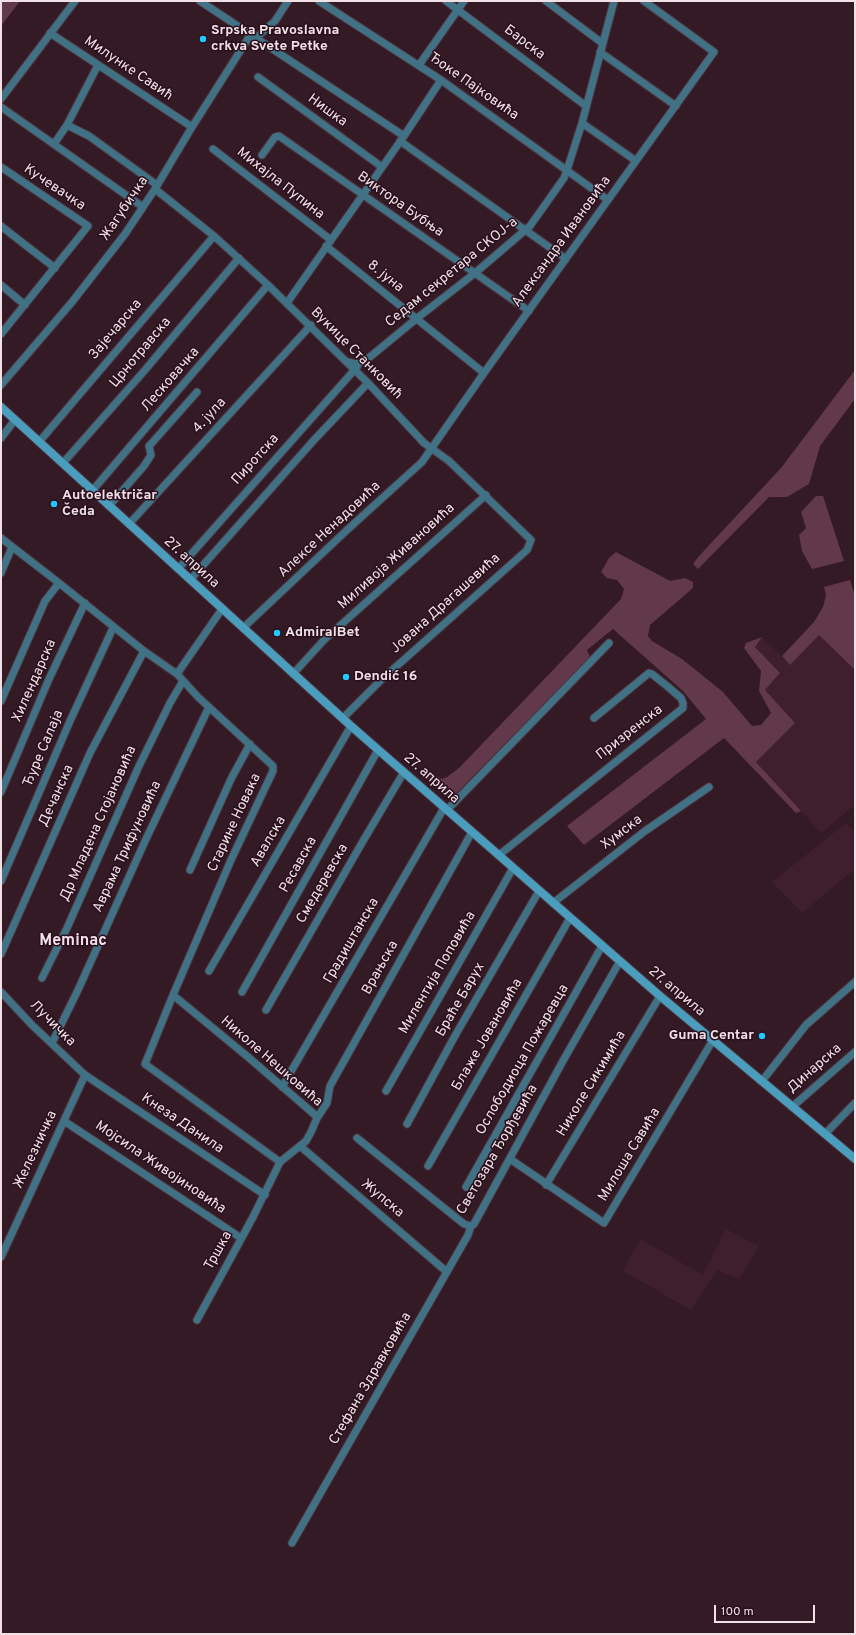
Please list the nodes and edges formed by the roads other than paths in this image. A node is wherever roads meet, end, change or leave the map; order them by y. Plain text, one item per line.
1 (75, 1) edge
2 (200, 1) edge
3 (288, 1) edge
4 (319, 1) edge
5 (446, 1) edge
6 (464, 1) edge
7 (546, 1) edge
8 (614, 1) edge
9 (644, 1) edge
10 (457, 10) junction
11 (50, 33) junction
12 (254, 36) junction
13 (602, 43) junction
14 (600, 52) junction
15 (98, 65) junction
16 (419, 65) junction
17 (258, 77) dead end
18 (441, 80) junction
19 (1, 99) edge
20 (586, 106) junction
21 (676, 106) junction
22 (1, 107) edge
23 (582, 123) junction
24 (67, 125) junction
25 (192, 127) junction
26 (402, 139) junction
27 (54, 144) junction
28 (213, 149) dead end
29 (262, 155) dead end
30 (636, 161) junction
31 (382, 167) junction
32 (1, 168) edge
33 (567, 170) junction
34 (156, 187) junction
35 (362, 195) junction
36 (608, 200) junction
37 (143, 207) junction
38 (1, 226) edge
39 (526, 230) junction
40 (214, 236) junction
41 (329, 243) junction
42 (238, 258) junction
43 (566, 259) junction
44 (55, 268) junction
45 (475, 273) junction
46 (1, 285) edge
47 (268, 285) junction
48 (287, 303) junction
49 (25, 305) junction
50 (528, 311) junction
51 (416, 319) junction
52 (311, 325) junction
53 (1, 334) edge
54 (360, 365) junction
55 (484, 373) junction
56 (366, 381) junction
57 (1, 385) edge
58 (197, 392) dead end
59 (1, 407) edge
60 (15, 420) junction
61 (1, 438) edge
62 (39, 442) junction
63 (432, 449) junction
64 (62, 464) junction
65 (92, 491) junction
66 (486, 495) junction
67 (109, 506) junction
68 (129, 524) junction
69 (1, 538) edge
70 (531, 543) joint
71 (12, 547) junction
72 (178, 569) junction
73 (1, 573) edge
74 (190, 580) junction
75 (59, 583) junction
76 (85, 603) junction
77 (222, 609) junction
78 (113, 628) junction
79 (243, 628) junction
80 (609, 643) dead end
81 (144, 651) junction
82 (177, 674) junction
83 (293, 674) junction
84 (183, 681) junction
85 (1, 701) edge
86 (209, 707) junction
87 (343, 718) junction
88 (594, 718) dead end
89 (351, 726) junction
90 (250, 744) junction
91 (378, 750) junction
92 (404, 772) junction
93 (709, 787) dead end
94 (1, 792) edge
95 (446, 809) junction
96 (472, 832) junction
97 (499, 855) junction
98 (513, 868) junction
99 (190, 870) dead end
100 (1, 881) edge
101 (539, 891) junction
102 (553, 903) junction
103 (570, 918) junction
104 (602, 946) junction
105 (1, 954) edge
106 (620, 961) junction
107 (210, 971) dead end
108 (42, 978) dead end
109 (855, 982) edge
110 (1, 992) edge
111 (242, 992) dead end
112 (173, 995) junction
113 (660, 996) junction
114 (266, 1010) dead end
115 (713, 1040) junction
116 (52, 1043) junction
117 (855, 1052) edge
118 (85, 1075) junction
119 (762, 1081) junction
120 (282, 1087) junction
121 (386, 1091) dead end
122 (855, 1103) edge
123 (792, 1107) junction
124 (317, 1118) junction
125 (64, 1120) junction
126 (407, 1124) dead end
127 (825, 1134) junction
128 (358, 1138) dead end
129 (300, 1146) junction
130 (854, 1156) edge
131 (510, 1159) junction
132 (280, 1162) junction
133 (428, 1166) dead end
134 (546, 1185) junction
135 (466, 1187) dead end
136 (265, 1195) junction
137 (471, 1226) junction
138 (241, 1238) junction
139 (1, 1257) edge
140 (447, 1272) junction
141 (197, 1320) dead end
142 (292, 1543) dead end

1 - 11 street
2 - 12 street
3 - 12 street, Жагубичка
4 - 16 street, Ђоке Пајковића
5 - 10 street, Барска
6 - 10 street
7 - 13 street
8 - 13 street, Седам секретара СКОЈ-а
9 - 21 street, Александра Ивановића
10 - 16 street
10 - 20 street, Барска
11 - 15 street, Милунке Савић
11 - 19 street
12 - 25 street, Жагубичка
12 - 26 street
13 - 14 street, Седам секретара СКОЈ-а
14 - 20 street, Седам секретара СКОЈ-а
14 - 21 street
15 - 24 street
15 - 25 street, Милунке Савић
16 - 18 street, Ђоке Пајковића
17 - 31 street, Нишка
18 - 26 street
18 - 33 street, Ђоке Пајковића
20 - 23 street, Седам секретара СКОЈ-а
21 - 30 street, Александра Ивановића
22 - 27 street
23 - 30 street
23 - 33 street, Седам секретара СКОЈ-а
24 - 27 street
24 - 34 street, Вукице Станковић
25 - 34 street, Жагубичка
26 - 31 street
26 - 39 street
27 - 37 street
28 - 41 street, Михајла Пупина
29 - 35 street, Виктора Бубња
30 - 36 street, Александра Ивановића
31 - 35 street
32 - 44 street, Кучевачка
33 - 36 street, Ђоке Пајковића
33 - 39 street, Седам секретара СКОЈ-а
34 - 37 street, Жагубичка
34 - 40 street, Вукице Станковић
35 - 41 street
35 - 45 street, Виктора Бубња
36 - 43 street, Александра Ивановића
37 - 57 street, Жагубичка
38 - 44 street
39 - 43 street
39 - 45 street, Седам секретара СКОЈ-а
40 - 42 street, Вукице Станковић
40 - 62 street, Зајечарска
41 - 48 street
41 - 51 street, 8. јуна
42 - 47 street, Вукице Станковић
42 - 64 street, Црнотравска
43 - 50 street, Александра Ивановића
44 - 49 street, Кучевачка
45 - 50 street, Виктора Бубња
45 - 51 street, Седам секретара СКОЈ-а
46 - 49 street
47 - 48 street, Вукице Станковић
47 - 65 street, Лесковачка
48 - 52 street, Вукице Станковић
49 - 53 street, Кучевачка
50 - 55 street, Александра Ивановића
51 - 54 street, Седам секретара СКОЈ-а
51 - 55 street, 8. јуна
52 - 54 street, Вукице Станковић
52 - 68 street, 4. јула
54 - 56 street, Вукице Станковић
54 - 56 street
54 - 72 street, Пиротска
55 - 63 street, Александра Ивановића
56 - 63 street, Вукице Станковић
56 - 74 street
58 - 67 street
59 - 60 main road, 27. априла
60 - 61 street
60 - 62 main road, 27. априла
62 - 64 main road, 27. априла
63 - 66 street, Вукице Станковић
63 - 79 street, Алексе Ненадовића
64 - 65 main road, 27. априла
65 - 67 main road, 27. априла
66 - 70 street, Вукице Станковић
66 - 83 street, Миливоја Живановића
67 - 68 main road, 27. априла
68 - 72 main road, 27. априла
69 - 71 street, Старине Новака
70 - 87 street, Јована Драгашевића
71 - 73 street
71 - 75 street, Старине Новака
72 - 74 main road, 27. априла
74 - 77 main road, 27. априла
75 - 76 street, Старине Новака
75 - 85 street
76 - 78 street, Старине Новака
76 - 94 street, Хилендарска
77 - 79 main road, 27. априла
77 - 82 street
78 - 81 street, Старине Новака
78 - 100 street, Ђуре Салаја
79 - 83 main road, 27. априла
80 - 95 street, Градиштанска
81 - 82 street, Старине Новака
81 - 105 street, Дечанска
82 - 84 street, Старине Новака
83 - 87 main road, 27. априла
84 - 86 street, Старине Новака
84 - 108 street, Др Младена Стојановића
86 - 90 street, Старине Новака
86 - 116 street, Аврама Трифуновића
87 - 89 main road, 27. априла
88 - 97 street, Призренска
89 - 91 main road, 27. априла
89 - 107 street, Авалска
90 - 99 street
90 - 112 street, Старине Новака
91 - 92 main road, 27. априла
91 - 111 street, Ресавска
92 - 95 main road, 27. априла
92 - 114 street, Смедеревска
93 - 102 street, Хумска
95 - 96 main road, 27. априла
95 - 120 street, Градиштанска
96 - 97 main road, 27. априла
96 - 124 street, Врањска
97 - 98 main road, 27. априла
98 - 101 main road, 27. априла
98 - 121 street, Милентија Поповића
101 - 102 main road, 27. априла
101 - 126 street, Браће Барух
102 - 103 main road, 27. априла
103 - 104 main road, 27. априла
103 - 133 street, Блаже Јовановића
104 - 106 main road, 27. априла
104 - 135 street, Ослободиоца Пожаревца
106 - 113 main road, 27. априла
106 - 131 street, Светозара Ђорђевића
109 - 119 street
110 - 116 street, Лучичка
112 - 120 street, Николе Нешковића
112 - 132 street, Старине Новака
113 - 115 main road, 27. априла
113 - 134 street, Николе Сикимића
115 - 119 main road, 27. априла
115 - 134 street, Милоша Савића
116 - 118 street, Лучичка
117 - 123 street, Динарска
118 - 125 street, Железничка
118 - 136 street, Кнеза Данила
119 - 123 main road, 27. априла
120 - 124 street, Николе Нешковића
122 - 127 street
123 - 127 main road, 27. априла
124 - 129 street, Николе Нешковића
125 - 138 street, Мојсила Живојиновића
125 - 139 street, Железничка
127 - 130 main road, 27. априла
128 - 137 street, Светозара Ђорђевића
129 - 132 street, Николе Нешковића
129 - 140 street, Жупска
131 - 134 street
131 - 137 street, Светозара Ђорђевића
132 - 136 street, Николе Нешковића
136 - 138 street, Тршка
137 - 140 street, Стефана Здравковића
138 - 141 street, Тршка
140 - 142 street, Стефана Здравковића

